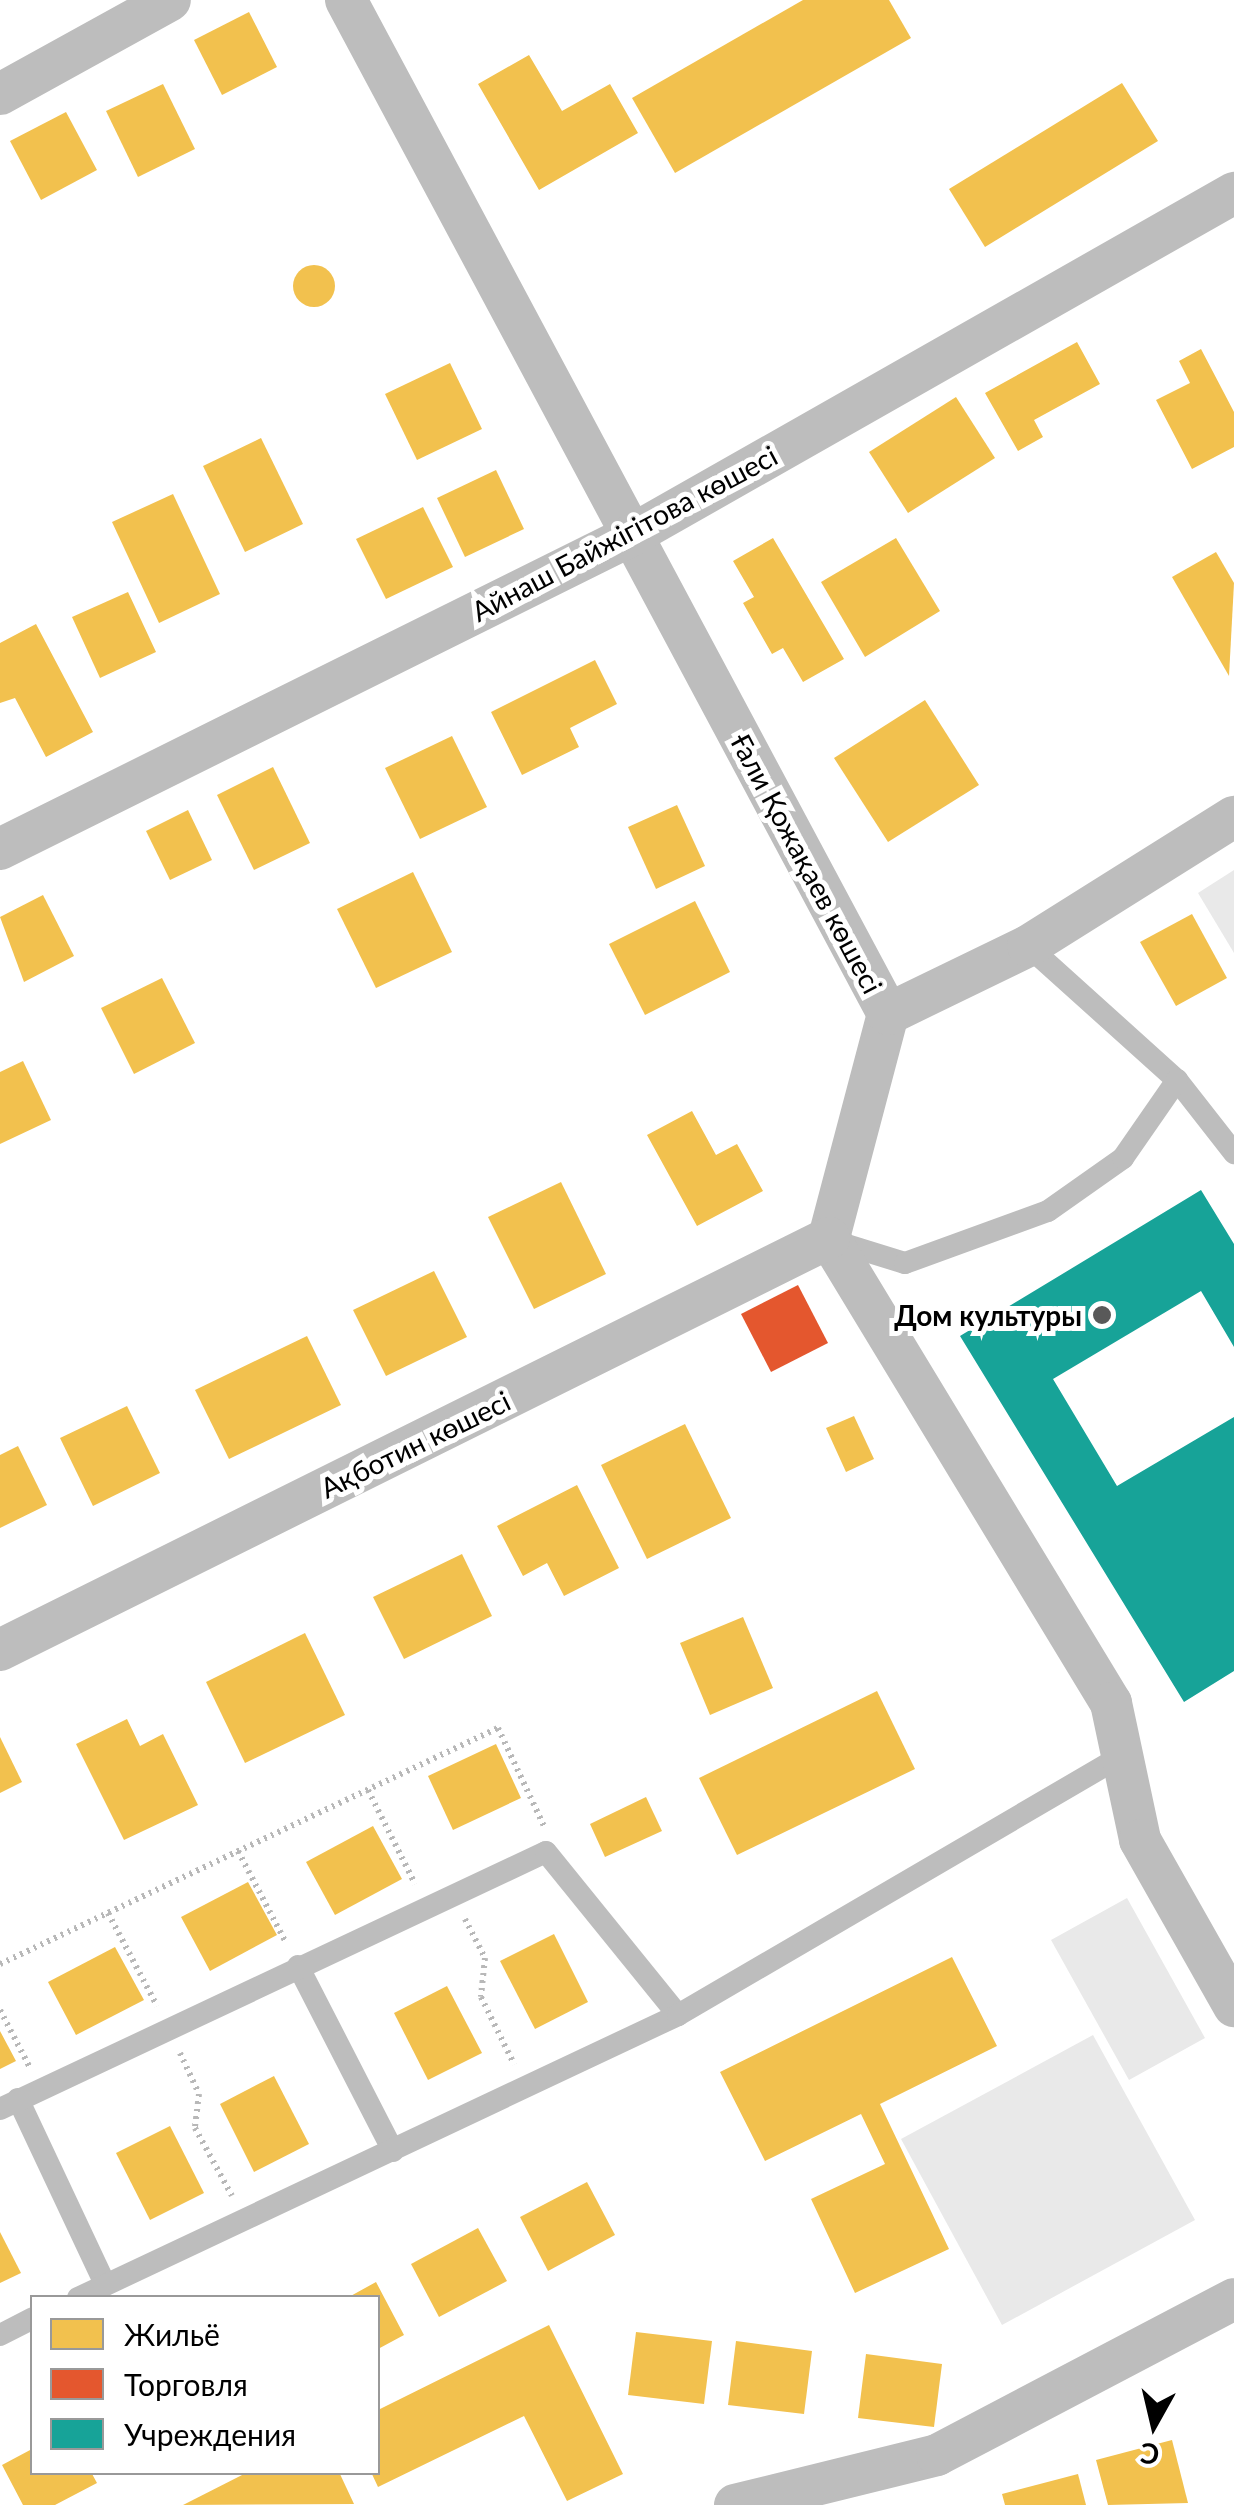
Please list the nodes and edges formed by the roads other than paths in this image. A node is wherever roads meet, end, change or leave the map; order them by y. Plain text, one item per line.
1 (170, 0) edge
2 (346, 0) edge
3 (0, 94) edge
4 (1234, 193) edge
5 (630, 536) junction
6 (1234, 817) edge
7 (0, 849) edge
8 (1028, 946) junction
9 (888, 1014) junction
10 (1176, 1080) junction
11 (1234, 1153) edge
12 (830, 1238) junction
13 (0, 1650) edge
14 (1118, 1758) junction
15 (298, 1966) junction
16 (1234, 2006) edge
17 (678, 2015) junction
18 (9, 2104) edge
19 (393, 2152) junction
20 (105, 2284) junction
21 (84, 2295) edge
22 (1234, 2299) edge
23 (30, 2320) edge
24 (0, 2335) edge
25 (735, 2505) edge

1 - 3 street
2 - 5 street, Ғали Қожақаев көшесі
4 - 5 street, Айнаш Байжігітова көшесі
5 - 7 street, Айнаш Байжігітова көшесі
5 - 9 street, Ғали Қожақаев көшесі
6 - 8 street
8 - 9 street
8 - 10 lane
9 - 12 street, Ғали Қожақаев көшесі
10 - 11 lane
10 - 12 lane
12 - 13 street, Ақботин көшесі
12 - 14 street
14 - 16 street
14 - 17 lane
15 - 17 lane
15 - 18 lane
15 - 19 lane
17 - 19 lane
18 - 20 lane
19 - 20 lane
20 - 21 lane
22 - 25 street
23 - 24 lane

